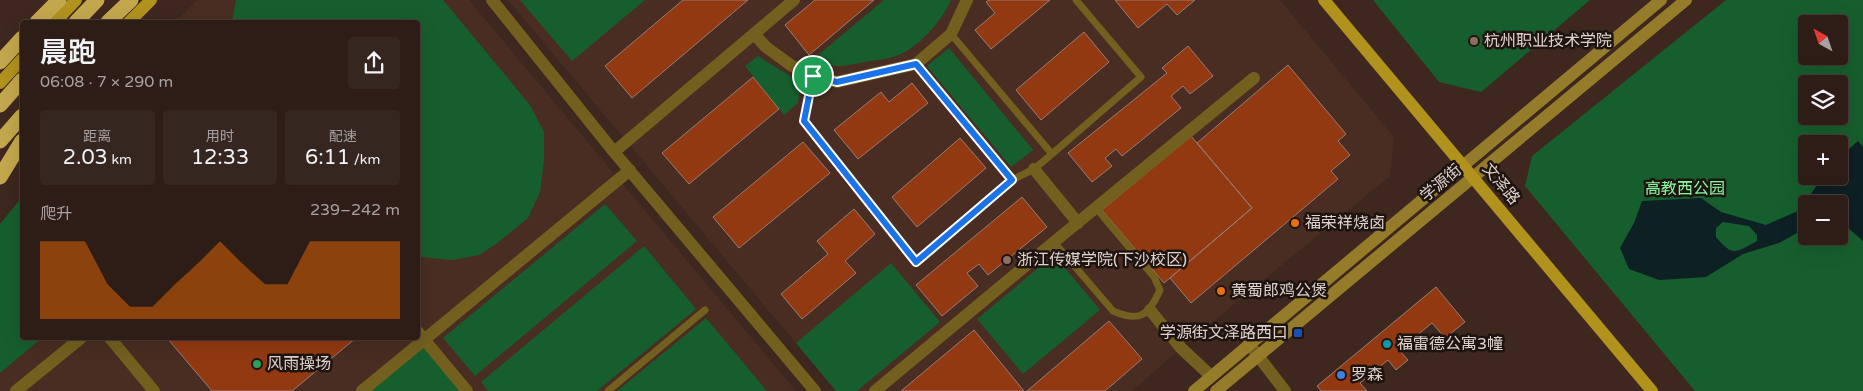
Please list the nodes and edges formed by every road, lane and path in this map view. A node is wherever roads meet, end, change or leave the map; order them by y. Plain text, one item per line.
1 (59, 0) edge
2 (76, 0) edge
3 (97, 0) edge
4 (131, 0) edge
5 (152, 0) edge
6 (492, 0) edge
7 (794, 0) edge
8 (967, 0) edge
9 (1076, 0) edge
10 (1324, 0) edge
11 (1661, 0) edge
12 (1686, 0) edge
13 (39, 20) edge
14 (57, 20) edge
15 (78, 20) edge
16 (110, 20) edge
17 (132, 20) edge
18 (754, 34) junction
19 (951, 34) junction
20 (20, 48) edge
21 (0, 62) edge
22 (916, 64) junction
23 (813, 76) junction
24 (1254, 78) dead end
25 (20, 82) edge
26 (0, 84) edge
27 (0, 104) edge
28 (20, 118) edge
29 (0, 141) edge
30 (20, 142) edge
31 (20, 143) edge
32 (614, 152) junction
33 (1052, 154) junction
34 (0, 163) edge
35 (1464, 165) junction
36 (1034, 168) junction
37 (630, 170) junction
38 (0, 177) edge
39 (1474, 177) junction
40 (1012, 180) junction
41 (1096, 208) junction
42 (1078, 222) junction
43 (1054, 242) junction
44 (705, 310) dead end
45 (1150, 310) junction
46 (421, 336) edge
47 (78, 340) edge
48 (112, 340) edge
49 (417, 340) edge
50 (1250, 344) junction
51 (1258, 356) junction
52 (1211, 376) junction
53 (16, 391) edge
54 (154, 391) edge
55 (362, 391) edge
56 (467, 391) edge
57 (608, 391) edge
58 (815, 391) edge
59 (875, 391) edge
60 (1194, 391) edge
61 (1216, 391) edge
62 (1286, 391) edge
63 (1652, 391) edge

1 - 13 highway
2 - 14 main road
3 - 15 highway
4 - 16 highway
5 - 17 main road
6 - 32 street
7 - 18 street
8 - 19 street
9 - 33 lane
10 - 35 main road, 文泽路
11 - 35 main road, 学源街
12 - 39 main road, 学源街
18 - 23 street
18 - 32 street
19 - 22 street
19 - 33 lane
20 - 21 highway
20 - 26 main road
22 - 23 street
22 - 40 lane
23 - 40 lane
24 - 41 street
25 - 27 highway
28 - 29 highway
30 - 34 main road
31 - 38 highway
32 - 37 street
33 - 36 lane
35 - 39 main road, 文泽路
35 - 50 main road, 学源街
36 - 40 lane
36 - 42 street
37 - 46 street
37 - 58 street
39 - 51 main road, 学源街
39 - 63 main road, 文泽路
41 - 42 street
41 - 45 lane
42 - 43 street
43 - 45 lane
43 - 59 street
44 - 57 lane
45 - 52 street
46 - 56 street
47 - 53 street
48 - 54 street
49 - 55 street
50 - 51 street
50 - 52 main road, 学源街
51 - 61 main road, 学源街
51 - 62 street
52 - 60 main road, 学源街

